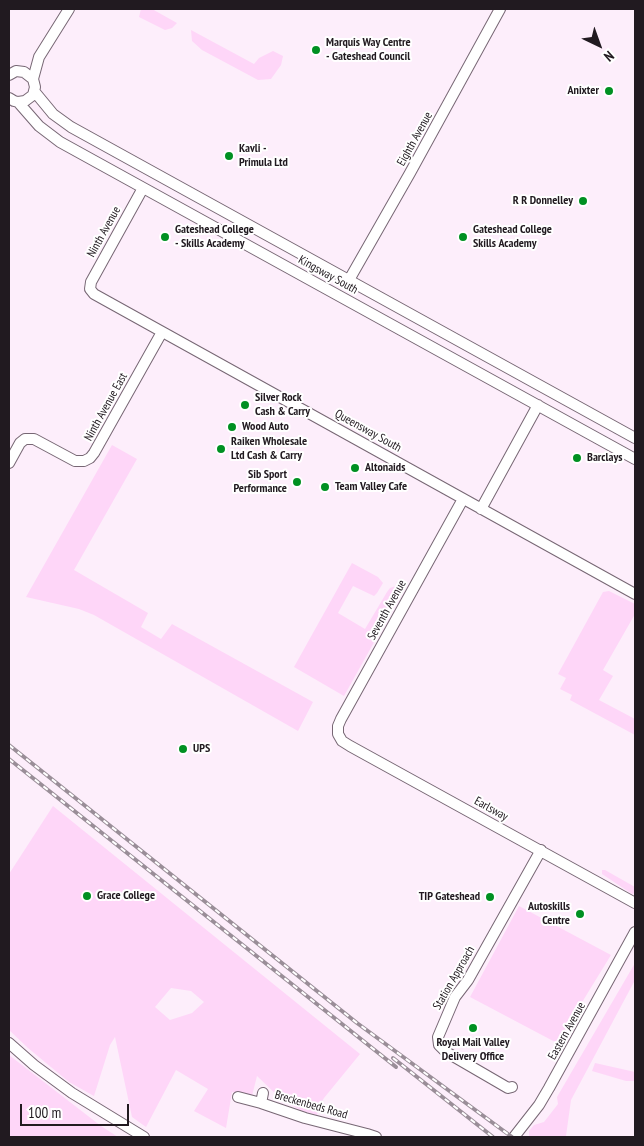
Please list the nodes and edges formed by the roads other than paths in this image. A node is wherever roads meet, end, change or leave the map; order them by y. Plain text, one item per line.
1 (69, 9) edge
2 (500, 9) edge
3 (39, 57) junction
4 (12, 73) edge
5 (33, 79) junction
6 (34, 91) junction
7 (13, 100) edge
8 (143, 188) junction
9 (349, 280) junction
10 (90, 289) joint
11 (162, 332) junction
12 (538, 405) junction
13 (635, 438) edge
14 (635, 459) edge
15 (9, 463) edge
16 (463, 499) junction
17 (481, 510) junction
18 (635, 594) edge
19 (338, 734) joint
20 (541, 850) junction
21 (635, 902) edge
22 (635, 932) edge
23 (9, 1043) edge
24 (512, 1087) dead end
25 (238, 1097) dead end
26 (144, 1137) edge
27 (376, 1137) edge
28 (514, 1137) edge

1 - 3 street
2 - 9 street, Eighth Avenue
3 - 4 street
3 - 5 street
4 - 5 street
5 - 6 street
6 - 7 street, Kingsway South
6 - 9 street, Kingsway South
7 - 8 street, Kingsway South
8 - 10 street, Ninth Avenue
8 - 12 street, Kingsway South
9 - 13 street, Kingsway South
10 - 11 street, Queensway South
11 - 15 street, Ninth Avenue East
11 - 16 street, Queensway South
12 - 14 street, Kingsway South
12 - 17 street
16 - 17 street, Queensway South
16 - 19 street, Seventh Avenue
17 - 18 street, Queensway South
19 - 20 street, Earlsway
20 - 21 street, Earlsway
20 - 24 street, Station Approach
22 - 28 street, Eastern Avenue
23 - 26 street
25 - 27 street, Breckenbeds Road

